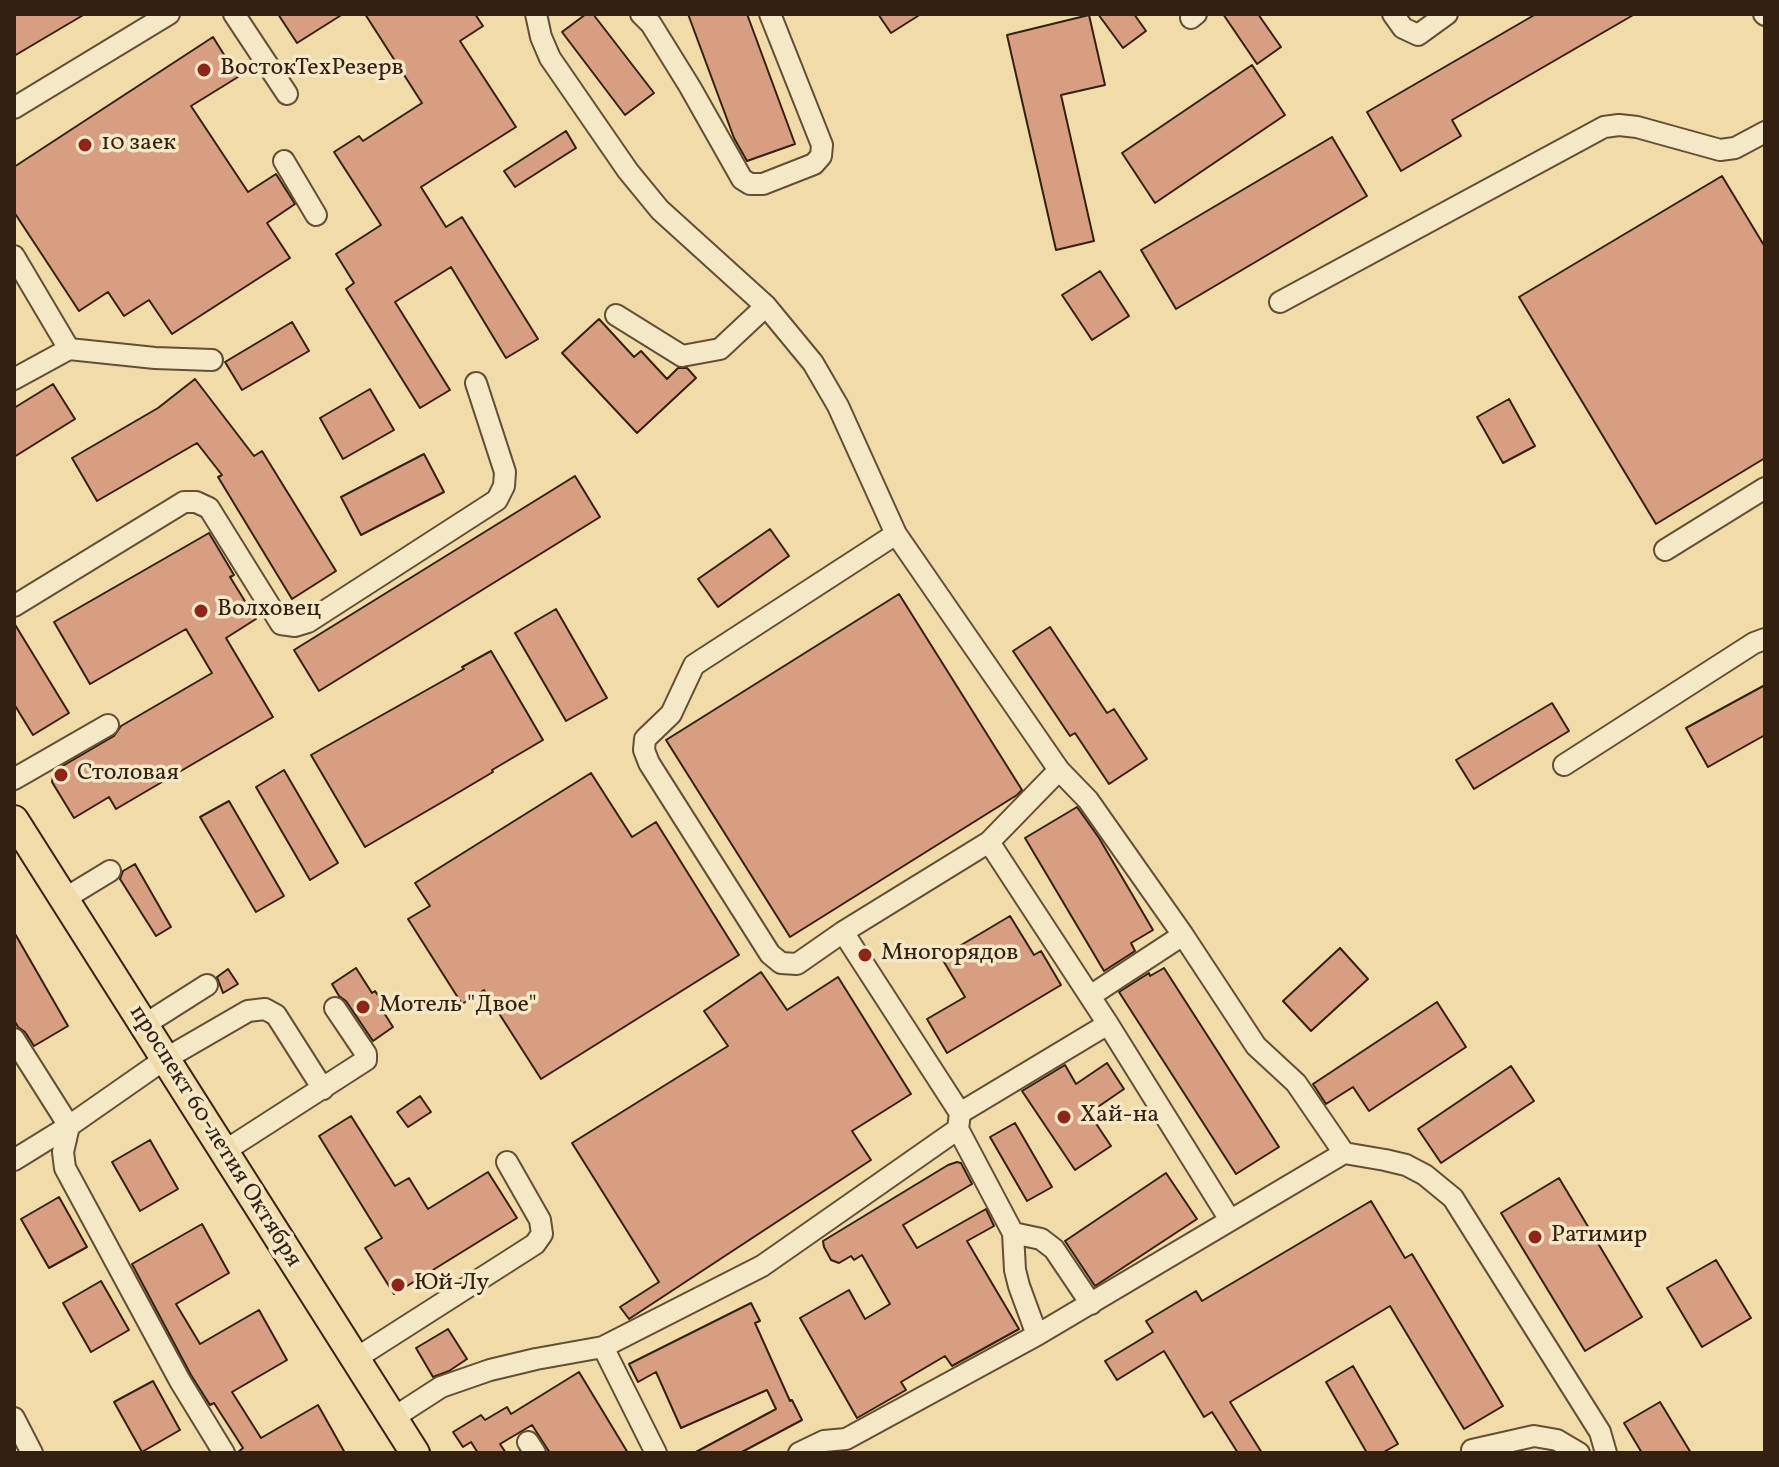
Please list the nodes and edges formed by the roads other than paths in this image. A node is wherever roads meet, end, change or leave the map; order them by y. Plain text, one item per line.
1 (169, 14) edge
2 (234, 14) edge
3 (536, 14) edge
4 (641, 14) edge
5 (770, 14) edge
6 (1393, 14) edge
7 (1447, 14) edge
8 (287, 94) dead end
9 (14, 108) edge
10 (1765, 132) edge
11 (284, 161) dead end
12 (316, 215) dead end
13 (14, 256) edge
14 (1280, 302) dead end
15 (766, 306) junction
16 (616, 315) dead end
17 (69, 349) junction
18 (212, 360) dead end
19 (14, 379) edge
20 (476, 383) dead end
21 (1765, 488) edge
22 (896, 534) junction
23 (1665, 550) dead end
24 (14, 606) edge
25 (1765, 639) edge
26 (108, 725) dead end
27 (1564, 765) dead end
28 (1059, 770) junction
29 (14, 779) edge
30 (14, 820) edge
31 (989, 842) junction
32 (110, 871) dead end
33 (64, 899) junction
34 (843, 932) junction
35 (1183, 935) junction
36 (207, 985) dead end
37 (1090, 996) junction
38 (335, 1008) dead end
39 (1108, 1024) junction
40 (144, 1025) junction
41 (14, 1039) edge
42 (165, 1059) junction
43 (323, 1089) junction
44 (959, 1121) junction
45 (69, 1126) junction
46 (223, 1152) junction
47 (1344, 1153) junction
48 (14, 1160) edge
49 (507, 1162) dead end
50 (1230, 1220) junction
51 (1013, 1233) junction
52 (1091, 1304) junction
53 (1037, 1335) junction
54 (603, 1347) junction
55 (355, 1359) junction
56 (14, 1418) edge
57 (393, 1418) junction
58 (1472, 1450) dead end
59 (32, 1453) edge
60 (224, 1453) edge
61 (415, 1453) edge
62 (656, 1453) edge
63 (799, 1453) edge
64 (1579, 1453) edge
65 (1606, 1453) edge

1 - 9 street
2 - 8 street
3 - 15 street
4 - 5 street
6 - 7 street
10 - 14 street
11 - 12 street
13 - 17 street
15 - 16 street
15 - 22 street
17 - 18 street
17 - 19 street
20 - 24 street
21 - 23 street
22 - 28 street
22 - 34 street
25 - 27 street
26 - 29 street
28 - 31 street
28 - 35 street
30 - 33 highway, проспект 60-летия Октября
31 - 34 street
31 - 37 street
32 - 33 street
33 - 40 highway, проспект 60-летия Октября
34 - 44 street
35 - 37 street
35 - 47 street
36 - 40 street
37 - 39 street
38 - 43 street
39 - 44 street
39 - 50 street
40 - 42 highway, проспект 60-летия Октября
41 - 45 street
42 - 43 street
42 - 45 street
42 - 46 highway, проспект 60-летия Октября
43 - 46 street
44 - 51 street
44 - 54 street
45 - 48 street
45 - 60 street
46 - 55 highway, проспект 60-летия Октября
47 - 50 street
47 - 65 street
49 - 55 street
50 - 52 street
51 - 52 street
51 - 53 street
52 - 53 street
53 - 63 street
54 - 57 street
54 - 62 street
55 - 57 highway, проспект 60-летия Октября
56 - 59 street
57 - 61 highway, проспект 60-летия Октября
58 - 64 street

